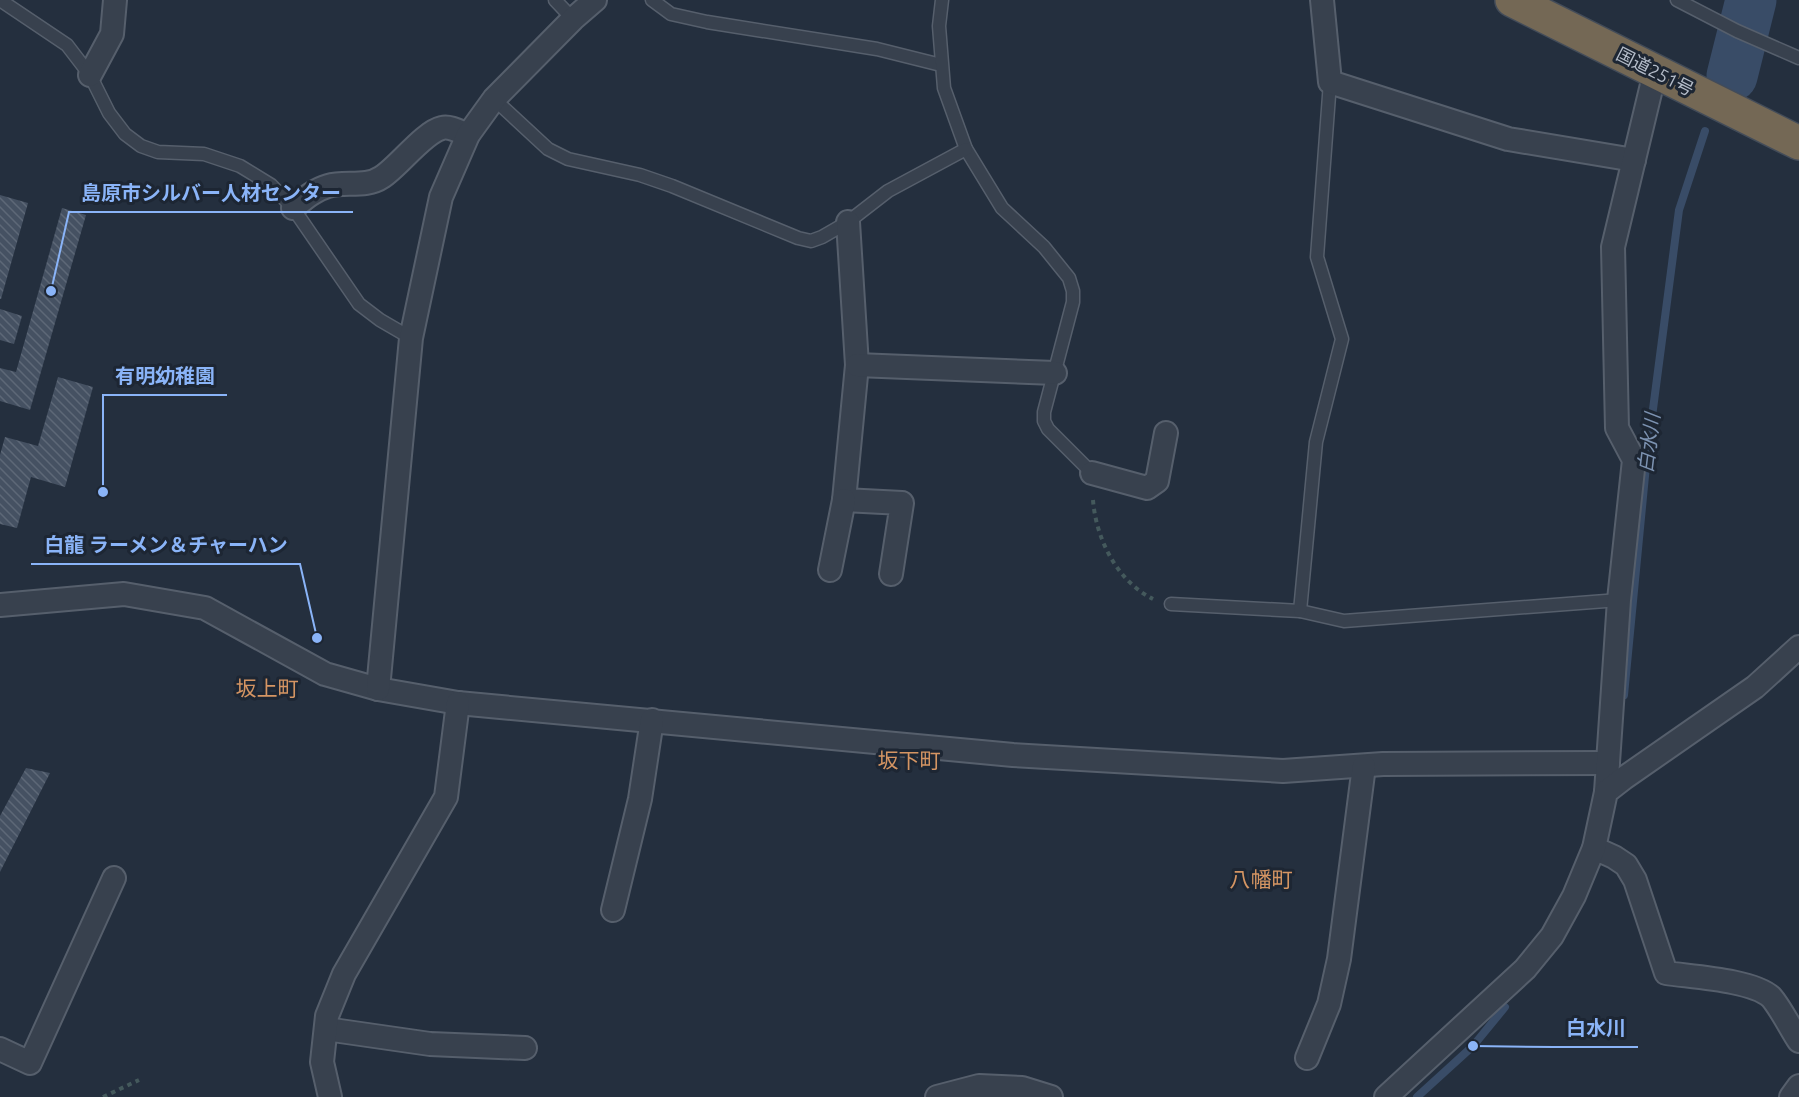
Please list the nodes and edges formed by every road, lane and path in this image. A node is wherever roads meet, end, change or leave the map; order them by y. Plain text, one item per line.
1 (0, 0) edge
2 (116, 0) edge
3 (555, 0) edge
4 (595, 0) edge
5 (652, 0) edge
6 (942, 0) edge
7 (1322, 0) edge
8 (1512, 0) edge
9 (1677, 0) edge
10 (573, 19) junction
11 (1799, 58) edge
12 (941, 65) junction
13 (1655, 72) junction
14 (90, 75) junction
15 (1330, 82) junction
16 (494, 99) junction
17 (468, 135) junction
18 (1799, 143) edge
19 (966, 149) junction
20 (1634, 160) junction
21 (293, 208) junction
22 (848, 222) junction
23 (411, 338) junction
24 (857, 365) junction
25 (1055, 373) junction
26 (1166, 433) dead end
27 (1092, 473) junction
28 (844, 500) junction
29 (830, 570) dead end
30 (891, 574) dead end
31 (1619, 600) junction
32 (1171, 604) joint
33 (0, 605) edge
34 (1300, 611) junction
35 (1799, 646) edge
36 (378, 689) junction
37 (458, 703) junction
38 (652, 720) junction
39 (1364, 766) junction
40 (1612, 781) junction
41 (1594, 848) junction
42 (114, 878) dead end
43 (613, 910) dead end
44 (326, 1029) junction
45 (1799, 1041) edge
46 (525, 1048) dead end
47 (0, 1049) edge
48 (1307, 1058) dead end
49 (139, 1080) dead end
50 (1799, 1086) edge
51 (103, 1097) edge
52 (330, 1097) edge
53 (937, 1097) edge
54 (1051, 1097) edge
55 (1386, 1097) edge
56 (1791, 1097) edge

1 - 14 lane
2 - 14 street
3 - 10 lane
4 - 10 street
5 - 12 lane
6 - 12 lane
7 - 15 street
8 - 13 highway, 国道251号
9 - 11 lane
10 - 16 street
12 - 19 lane
13 - 18 highway, 国道251号
13 - 20 street
14 - 21 lane
15 - 20 street
15 - 34 lane
16 - 17 street
16 - 22 lane
17 - 21 street
17 - 23 street
19 - 22 lane
19 - 25 lane
20 - 31 street
21 - 23 lane
22 - 24 street
23 - 36 street
24 - 25 street
24 - 28 street
25 - 27 lane
26 - 27 street
27 - 32 path
28 - 29 street
28 - 30 street
31 - 34 lane
31 - 40 street
32 - 34 lane
33 - 36 street
35 - 40 street
36 - 37 street
37 - 38 street
37 - 44 street
38 - 39 street
38 - 43 street
39 - 40 street
39 - 48 street
40 - 41 street
41 - 45 street
41 - 55 street
42 - 47 street
44 - 46 street
44 - 52 street
49 - 51 path
50 - 56 street
53 - 54 street

